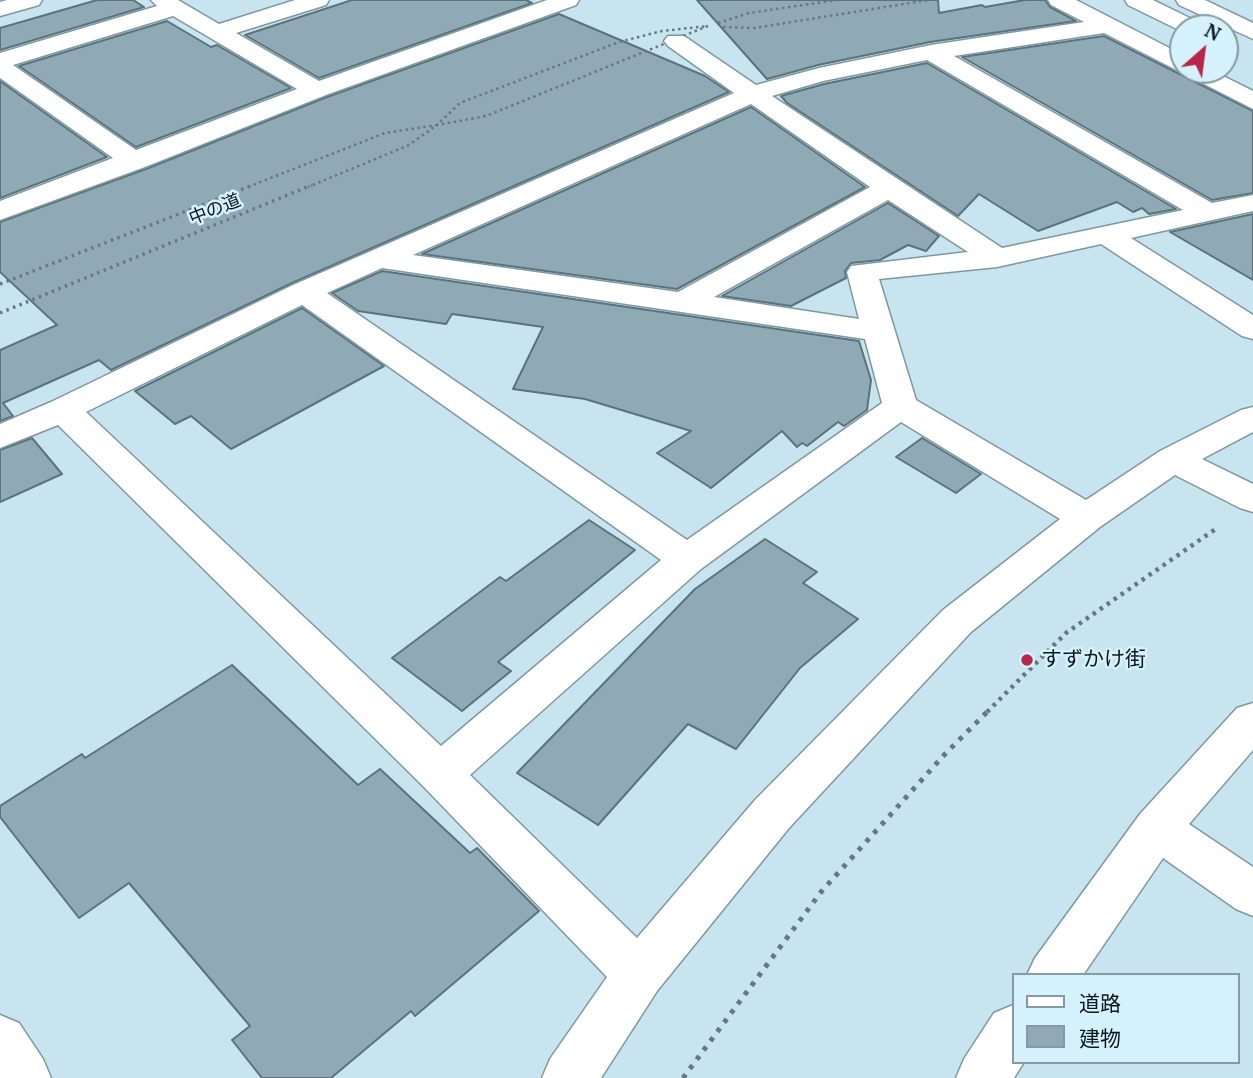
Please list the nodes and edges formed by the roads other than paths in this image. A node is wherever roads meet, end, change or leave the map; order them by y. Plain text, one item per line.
1 (31, 0) edge
2 (318, 0) edge
3 (568, 0) edge
4 (1059, 0) edge
5 (1136, 0) edge
6 (1187, 0) edge
7 (1232, 0) edge
8 (169, 4) edge
9 (0, 9) edge
10 (1253, 10) edge
11 (1169, 16) edge
12 (1104, 26) junction
13 (217, 32) junction
14 (1253, 32) edge
15 (676, 41) road end
16 (931, 51) junction
17 (1169, 58) edge
18 (0, 61) edge
19 (0, 67) edge
20 (1220, 84) edge
21 (317, 90) junction
22 (752, 94) junction
23 (1253, 101) edge
24 (135, 161) junction
25 (889, 188) junction
26 (1253, 203) edge
27 (0, 211) edge
28 (1209, 213) junction
29 (1105, 234) junction
30 (997, 258) junction
31 (379, 259) junction
32 (304, 292) junction
33 (683, 302) junction
34 (1253, 329) edge
35 (881, 331) junction
36 (900, 406) junction
37 (63, 410) junction
38 (1253, 418) edge
39 (0, 437) edge
40 (1173, 459) junction
41 (1253, 499) edge
42 (1087, 518) junction
43 (687, 559) junction
44 (1253, 720) edge
45 (440, 774) junction
46 (1157, 828) junction
47 (1253, 894) edge
48 (1054, 973) edge
49 (639, 974) junction
50 (0, 1041) edge
51 (24, 1078) edge
52 (569, 1078) edge

1 - 9 street
2 - 13 street
3 - 21 street
4 - 12 street
5 - 11 street
6 - 14 street
7 - 10 street
8 - 13 street
8 - 18 street
12 - 16 street
12 - 17 street
13 - 21 street
15 - 22 street
16 - 22 street
16 - 28 street
19 - 24 street
20 - 23 street
21 - 24 street
22 - 25 street
22 - 31 street
24 - 27 street
25 - 30 street
25 - 33 street
26 - 28 street
28 - 29 street
29 - 30 street
29 - 34 street
30 - 35 street
31 - 32 street
31 - 33 street
32 - 37 street
32 - 43 street
33 - 35 street
35 - 36 street
36 - 42 street
36 - 43 street
37 - 39 street
37 - 45 street
38 - 40 street
40 - 41 street
40 - 42 street
42 - 49 street
43 - 45 street
44 - 46 street
45 - 49 street
46 - 47 street
46 - 48 street
49 - 52 street
50 - 51 street

